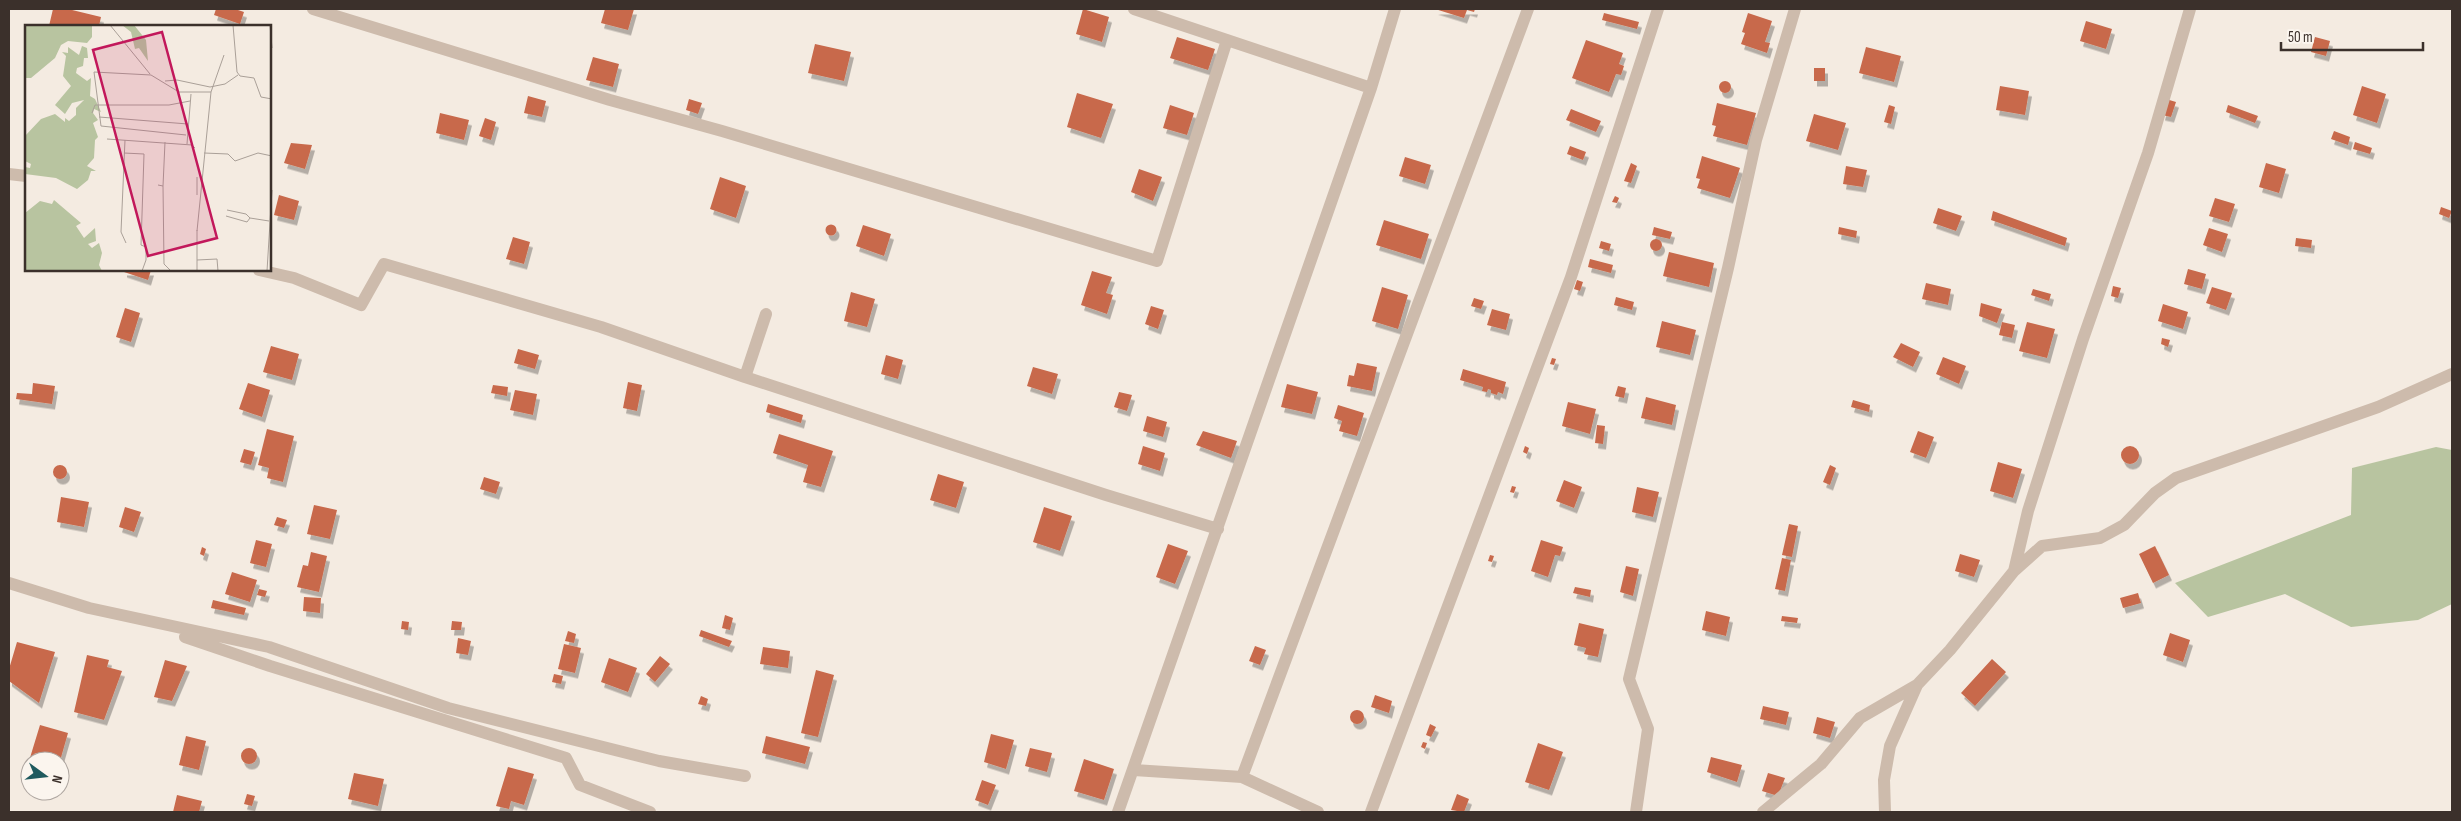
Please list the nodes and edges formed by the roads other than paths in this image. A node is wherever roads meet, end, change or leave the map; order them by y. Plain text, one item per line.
1 (313, 9) edge
2 (1134, 9) edge
3 (1394, 9) edge
4 (1528, 9) edge
5 (1658, 9) edge
6 (1795, 9) edge
7 (2190, 9) edge
8 (1227, 40) junction
9 (1371, 88) junction
10 (9, 174) edge
11 (25, 176) edge
12 (263, 271) edge
13 (766, 314) dead end
14 (2452, 374) edge
15 (745, 377) junction
16 (1218, 529) junction
17 (2014, 571) junction
18 (9, 583) edge
19 (133, 618) junction
20 (1917, 685) junction
21 (1134, 770) junction
22 (745, 776) dead end
23 (1242, 776) junction
24 (650, 812) edge
25 (1118, 812) edge
26 (1318, 812) edge
27 (1370, 812) edge
28 (1636, 812) edge
29 (1763, 812) edge
30 (1886, 812) edge

1 - 8 street
2 - 8 street
3 - 9 street
4 - 23 street
5 - 27 street
6 - 28 street
7 - 17 street
8 - 9 street
9 - 16 street
10 - 11 street
12 - 15 street
13 - 15 street
14 - 17 street
15 - 16 street
16 - 21 street
17 - 20 street
18 - 19 street
19 - 22 street
19 - 24 street
20 - 29 street
20 - 30 street
21 - 23 street
21 - 25 street
23 - 26 street

